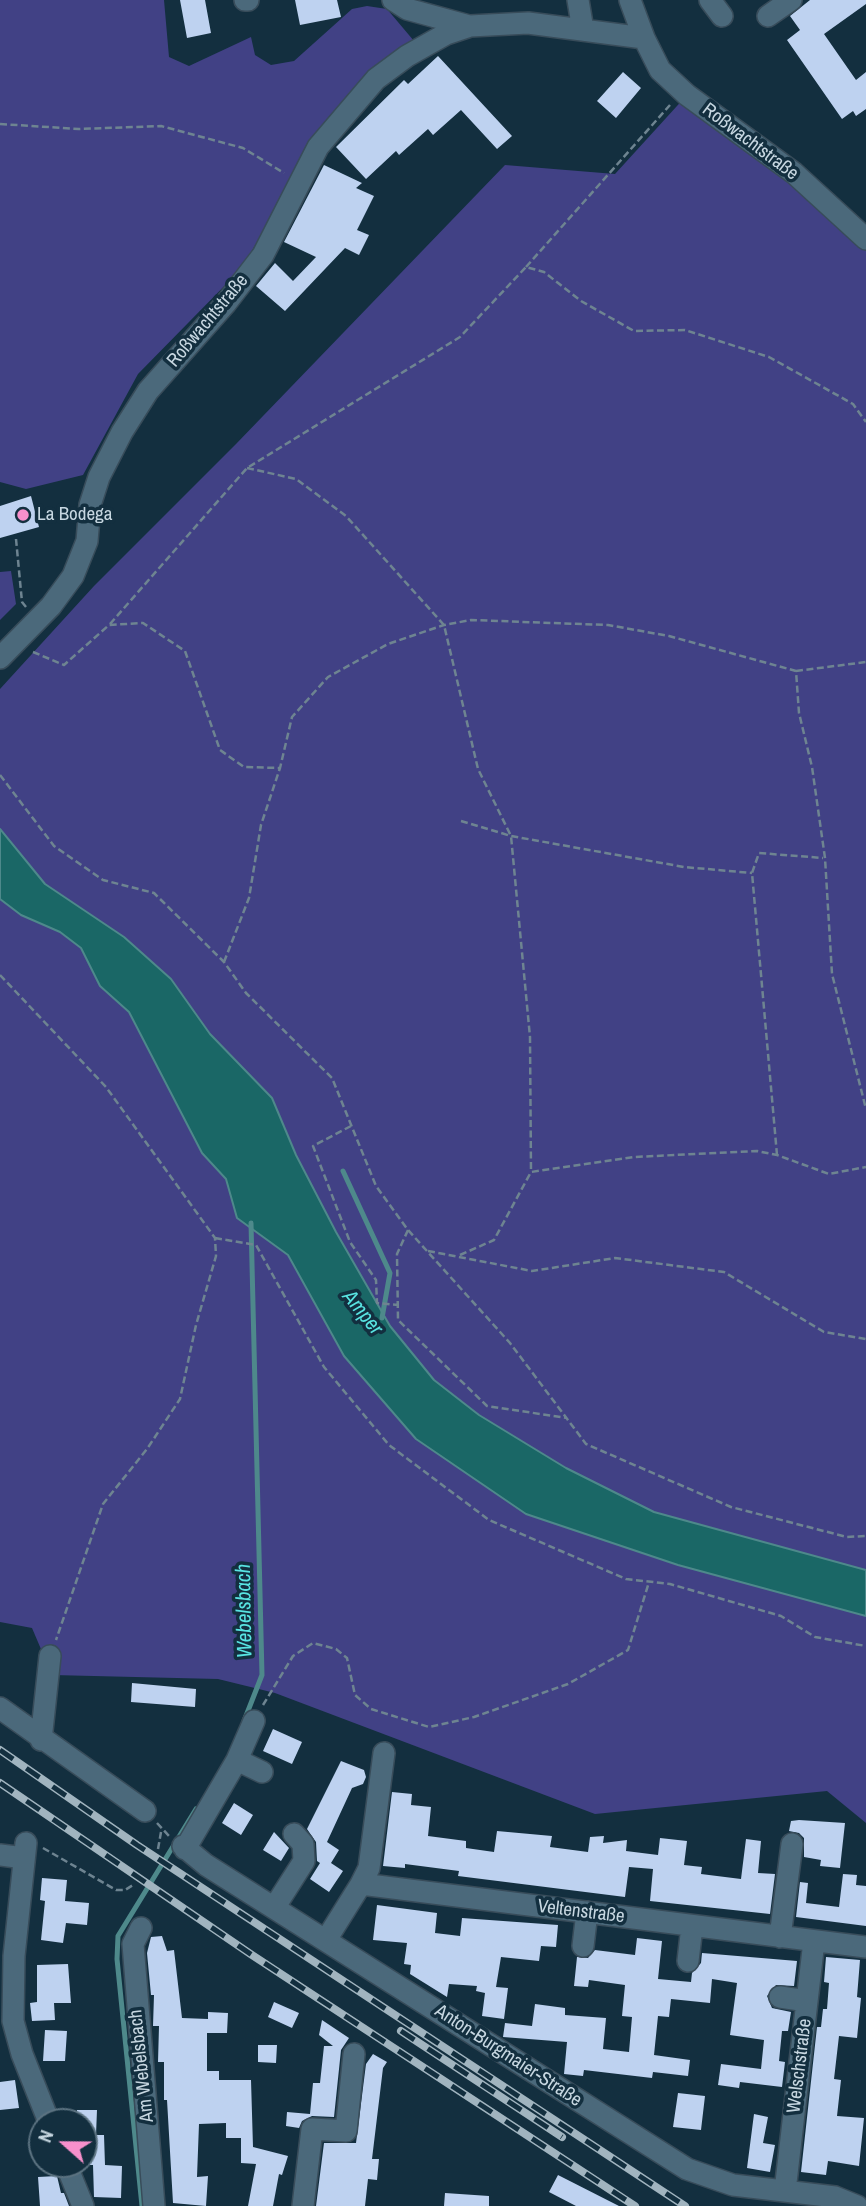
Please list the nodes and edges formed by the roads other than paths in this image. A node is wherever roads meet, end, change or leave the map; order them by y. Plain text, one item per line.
1 (393, 0) edge
2 (578, 0) edge
3 (630, 0) edge
4 (791, 0) edge
5 (768, 16) dead end
6 (470, 26) junction
7 (583, 30) junction
8 (644, 38) junction
9 (861, 226) edge
10 (7, 651) edge
11 (50, 1656) road end
12 (0, 1709) edge
13 (254, 1721) road end
14 (41, 1741) junction
15 (384, 1753) dead end
16 (237, 1760) junction
17 (262, 1772) dead end
18 (145, 1811) dead end
19 (294, 1834) dead end
20 (792, 1844) dead end
21 (0, 1855) edge
22 (361, 1884) junction
23 (274, 1908) junction
24 (587, 1913) junction
25 (692, 1926) junction
26 (141, 1928) dead end
27 (780, 1937) junction
28 (326, 1940) junction
29 (814, 1941) junction
30 (583, 1945) dead end
31 (866, 1947) edge
32 (688, 1961) dead end
33 (780, 1997) dead end
34 (807, 2000) junction
35 (354, 2053) dead end
36 (45, 2108) edge
37 (72, 2178) edge
38 (785, 2191) junction
39 (83, 2206) edge
40 (154, 2206) edge
41 (303, 2206) edge
42 (857, 2206) edge

1 - 6 street, Roßwachtstraße
2 - 7 street
3 - 8 street, Roßwachtstraße
4 - 5 street
6 - 7 street, Roßwachtstraße
6 - 10 street, Roßwachtstraße
7 - 8 street, Roßwachtstraße
8 - 9 street, Roßwachtstraße
11 - 14 street
12 - 14 street
13 - 16 street
14 - 18 street
15 - 22 street
16 - 17 street
16 - 23 street, Anton-Burgmaier-Straße
19 - 23 street
20 - 27 street
21 - 36 street
22 - 24 street, Veltenstraße
22 - 28 street
23 - 28 street, Anton-Burgmaier-Straße
24 - 25 street, Veltenstraße
24 - 30 street
25 - 27 street, Veltenstraße
25 - 32 street
26 - 40 street, Am Webelsbach
27 - 29 street, Veltenstraße
28 - 38 street, Anton-Burgmaier-Straße
29 - 31 street, Veltenstraße
29 - 34 street, Welschstraße
33 - 34 street
34 - 38 street, Welschstraße
35 - 41 street
37 - 39 street
38 - 42 street, Anton-Burgmaier-Straße

